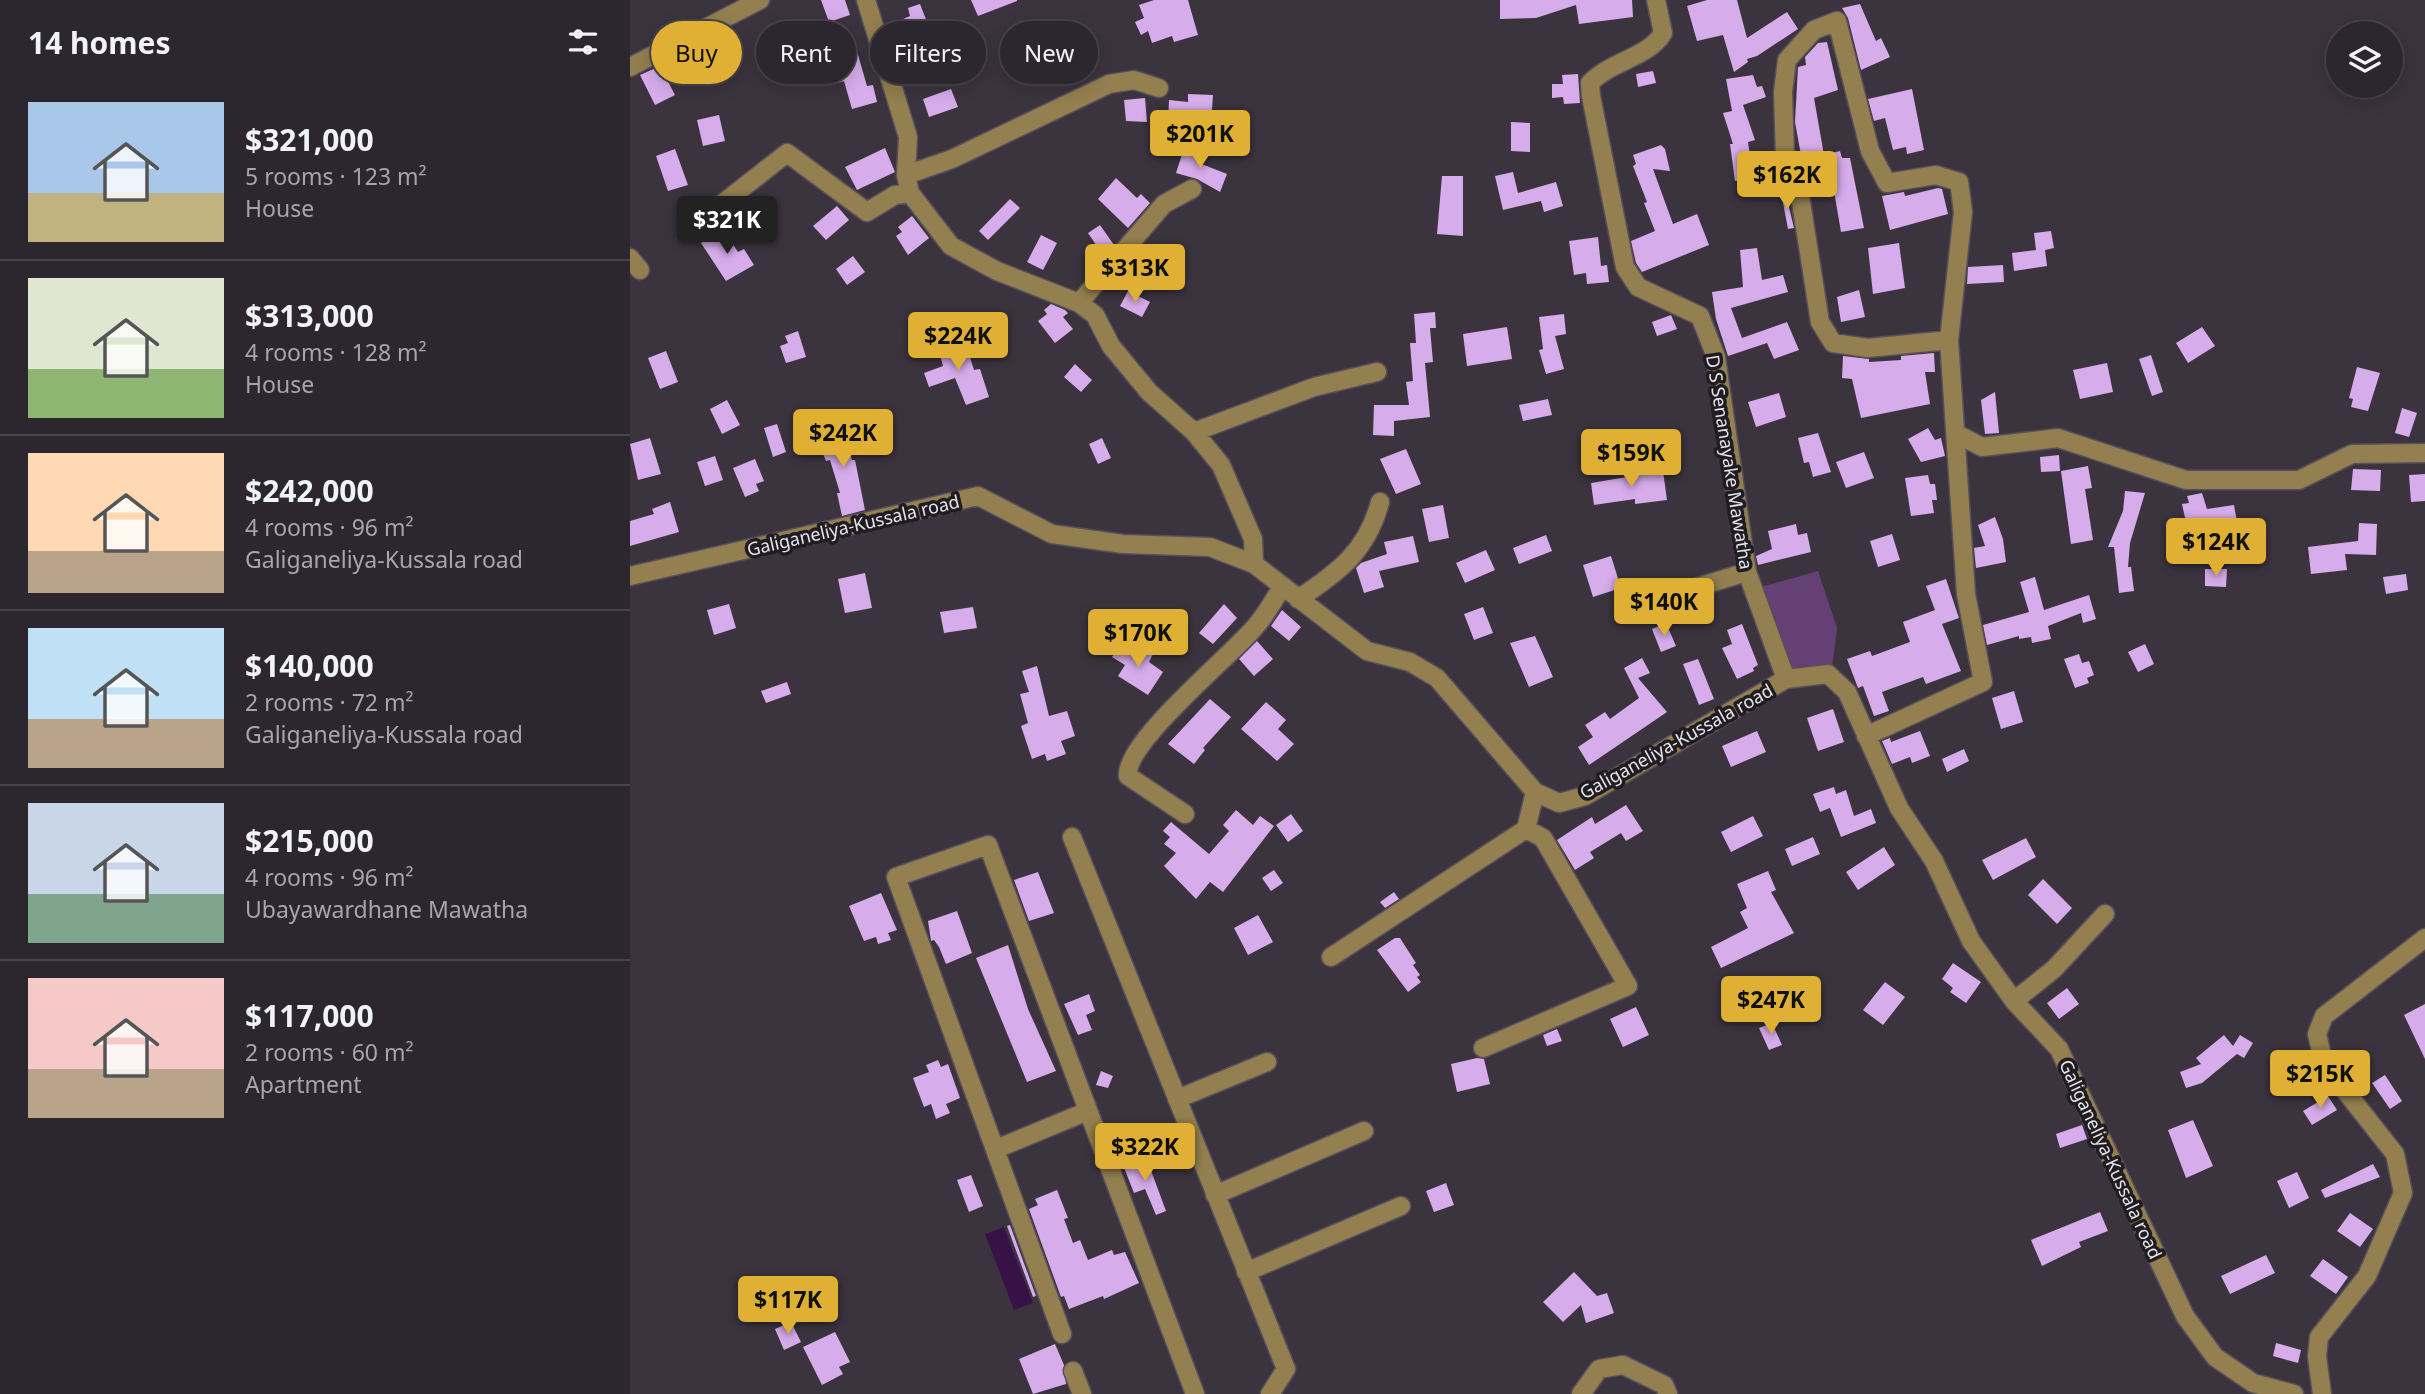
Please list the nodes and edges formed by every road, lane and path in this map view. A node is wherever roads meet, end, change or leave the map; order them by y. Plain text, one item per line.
1 (866, 0) edge
2 (1656, 0) edge
3 (749, 3) edge
4 (630, 67) edge
5 (1159, 88) dead end
6 (908, 184) junction
7 (1192, 189) dead end
8 (722, 204) dead end
9 (1079, 303) junction
10 (1949, 340) junction
11 (1377, 372) dead end
12 (1194, 432) junction
13 (1957, 434) junction
14 (2425, 453) edge
15 (1380, 502) dead end
16 (1254, 564) junction
17 (1747, 572) junction
18 (630, 576) edge
19 (1282, 587) junction
20 (1298, 599) junction
21 (1638, 605) dead end
22 (1786, 679) junction
23 (1866, 736) junction
24 (1535, 792) junction
25 (1185, 814) dead end
26 (1526, 829) junction
27 (1072, 837) dead end
28 (2105, 914) dead end
29 (2425, 938) edge
30 (1331, 957) dead end
31 (2014, 1001) junction
32 (1483, 1048) dead end
33 (1267, 1062) dead end
34 (1177, 1099) junction
35 (1088, 1111) junction
36 (1364, 1131) dead end
37 (996, 1149) junction
38 (1215, 1195) junction
39 (1401, 1206) dead end
40 (1246, 1272) junction
41 (1062, 1334) dead end
42 (1073, 1371) dead end
43 (1082, 1394) edge
44 (1195, 1394) edge
45 (1270, 1394) edge
46 (1581, 1394) edge
47 (1668, 1394) edge
48 (2294, 1394) edge
49 (2322, 1394) edge

1 - 6 street
2 - 17 street, D S Senanayake Mawatha
3 - 4 street
5 - 6 street
6 - 8 street
6 - 9 street
7 - 9 street
9 - 12 street
10 - 10 street
10 - 13 street
11 - 12 street
12 - 16 street
13 - 14 street
13 - 23 street
15 - 20 street
16 - 18 street, Galiganeliya-Kussala road
16 - 19 street, Galiganeliya-Kussala road
17 - 21 street
17 - 22 street, D S Senanayake Mawatha
19 - 20 street, Galiganeliya-Kussala road
19 - 25 street
20 - 24 street, Galiganeliya-Kussala road
22 - 23 street, Galiganeliya-Kussala road
22 - 24 street, Galiganeliya-Kussala road
23 - 31 street, Galiganeliya-Kussala road
24 - 26 street
26 - 30 street
26 - 32 street
27 - 34 street
28 - 31 street
29 - 49 street
31 - 48 street, Galiganeliya-Kussala road
33 - 34 street
34 - 38 street
35 - 37 street
35 - 37 street
35 - 44 street
36 - 38 street
37 - 41 street
38 - 40 street
39 - 40 street
40 - 45 street
42 - 43 street
46 - 47 street

